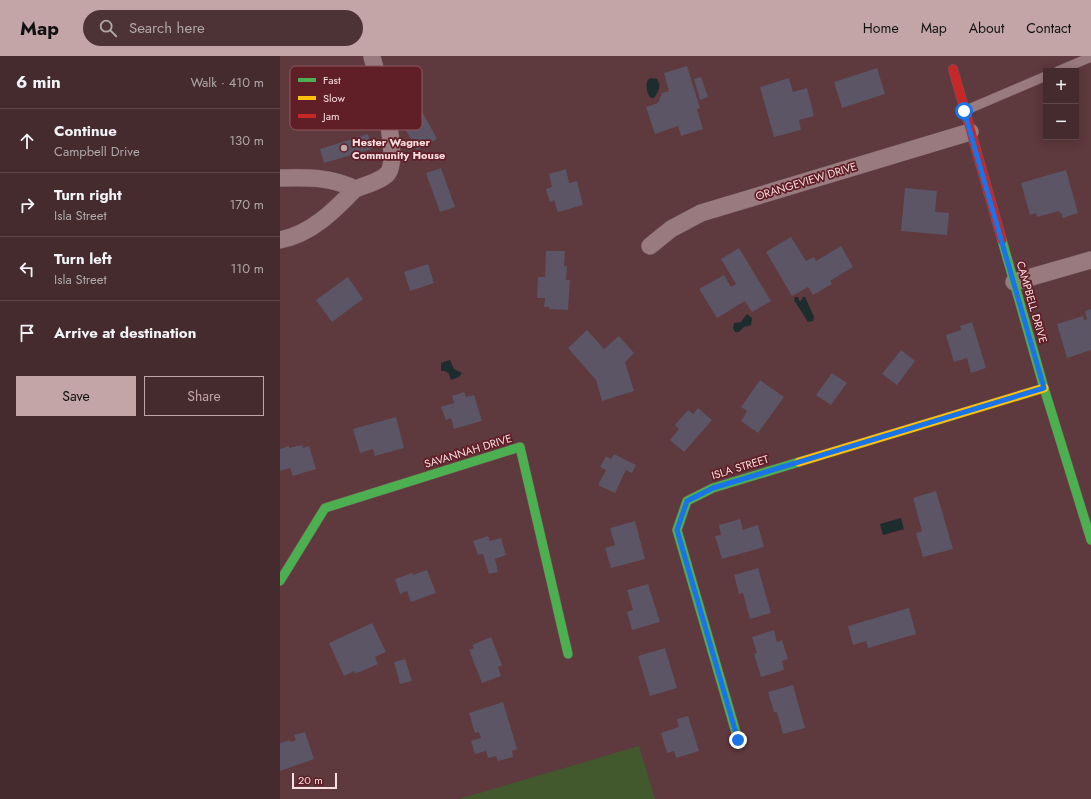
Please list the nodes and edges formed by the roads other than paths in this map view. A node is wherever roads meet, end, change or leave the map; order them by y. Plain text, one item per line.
1 (1091, 57) edge
2 (1065, 68) edge
3 (953, 69) dead end
4 (1043, 77) edge
5 (964, 111) junction
6 (389, 130) edge
7 (970, 132) junction
8 (280, 178) edge
9 (356, 189) junction
10 (280, 240) edge
11 (650, 246) dead end
12 (1091, 260) edge
13 (1014, 282) junction
14 (1044, 388) junction
15 (1091, 540) edge
16 (280, 581) edge
17 (568, 654) dead end
18 (739, 743) dead end

1 - 2 lane
3 - 5 street, CAMPBELL DRIVE
4 - 5 lane
5 - 7 street, CAMPBELL DRIVE
6 - 9 street
7 - 11 street, ORANGEVIEW DRIVE
7 - 13 street, CAMPBELL DRIVE
8 - 9 street
9 - 10 street
12 - 13 street
13 - 14 street, CAMPBELL DRIVE
14 - 15 street, CAMPBELL DRIVE
14 - 18 street, ISLA STREET
16 - 17 street, SAVANNAH DRIVE

